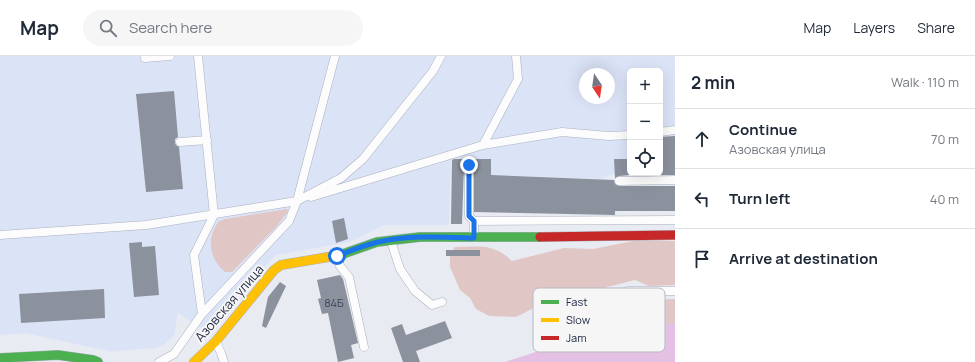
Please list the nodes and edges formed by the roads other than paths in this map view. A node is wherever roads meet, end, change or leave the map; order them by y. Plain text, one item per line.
1 (170, 56) edge
2 (198, 56) edge
3 (335, 56) edge
4 (441, 56) edge
5 (516, 56) edge
6 (145, 58) dead end
7 (675, 130) edge
8 (663, 132) edge
9 (627, 135) edge
10 (207, 140) junction
11 (180, 142) dead end
12 (483, 145) junction
13 (469, 165) dead end
14 (675, 180) edge
15 (619, 181) dead end
16 (297, 201) junction
17 (214, 215) junction
18 (675, 220) edge
19 (474, 221) junction
20 (0, 235) edge
21 (675, 235) edge
22 (474, 238) junction
23 (390, 240) junction
24 (337, 256) junction
25 (442, 302) dead end
26 (202, 314) junction
27 (216, 341) junction
28 (364, 347) dead end
29 (0, 358) edge
30 (58, 358) edge
31 (95, 361) edge
32 (159, 362) edge
33 (194, 362) edge
34 (224, 362) edge

1 - 6 lane
2 - 10 lane
3 - 16 lane
4 - 16 lane
5 - 12 lane
7 - 8 lane
9 - 12 lane
10 - 11 lane
10 - 17 lane
12 - 16 lane
13 - 19 lane
14 - 15 lane
16 - 17 lane
16 - 26 lane
17 - 20 lane
17 - 26 lane
18 - 19 lane
19 - 22 lane
21 - 22 street, Азовская улица
22 - 23 street, Азовская улица
23 - 24 street, Азовская улица
23 - 25 lane
24 - 27 street, Азовская улица
24 - 28 lane
26 - 32 lane
27 - 33 street, Азовская улица
27 - 34 lane
29 - 30 street
30 - 31 street

